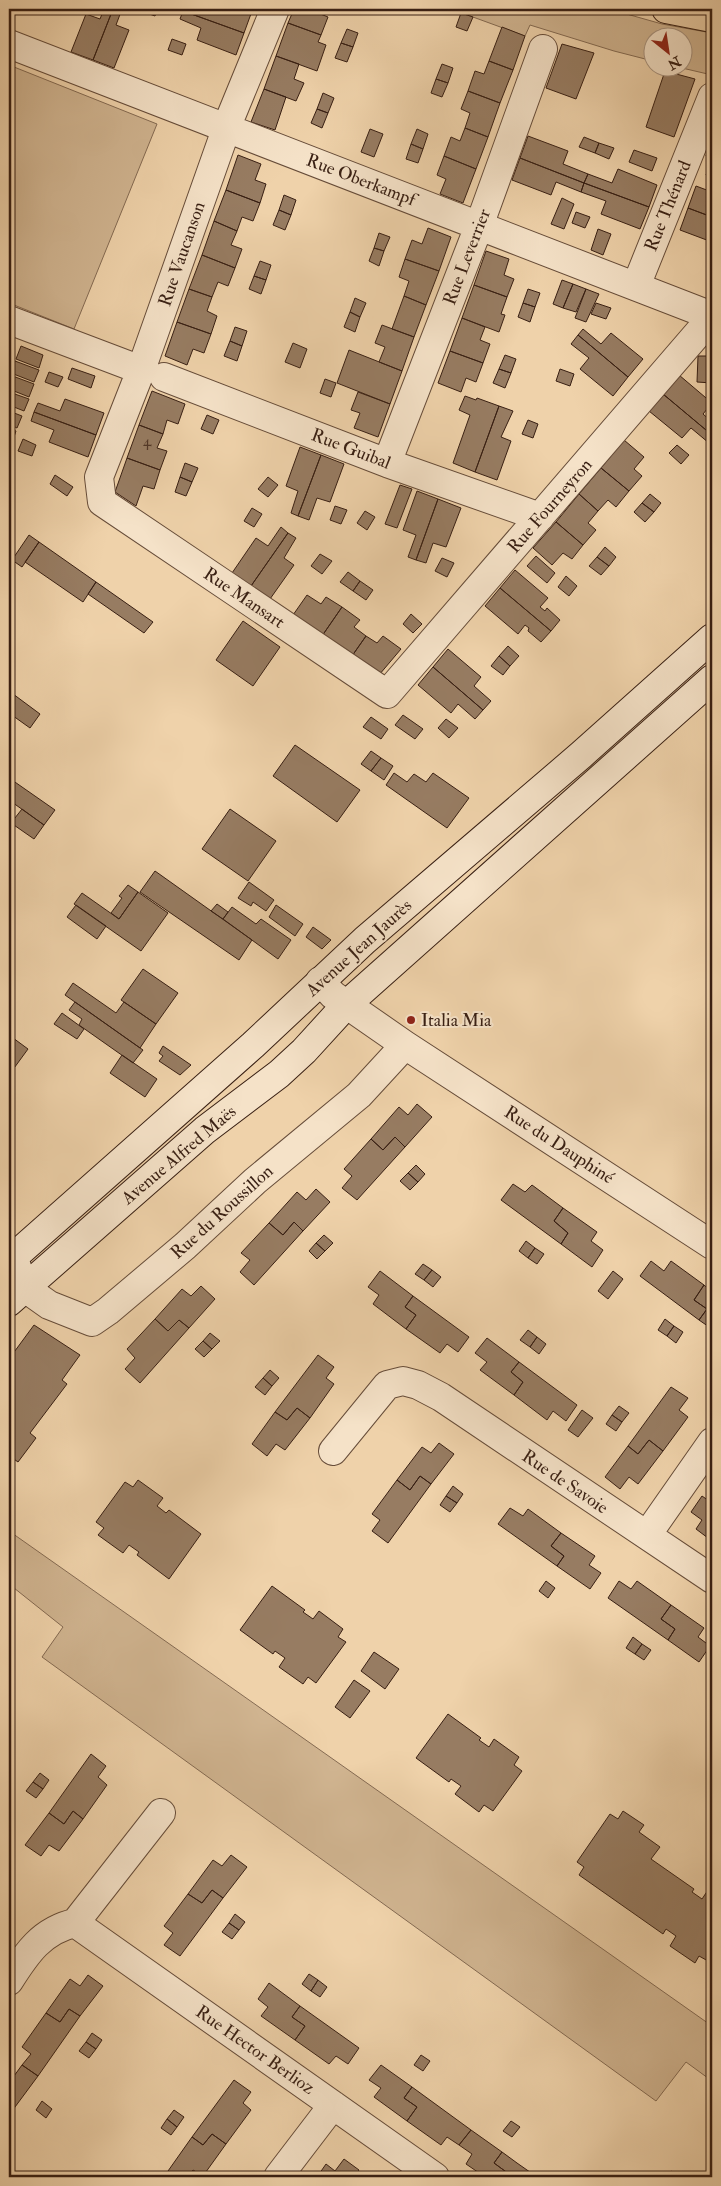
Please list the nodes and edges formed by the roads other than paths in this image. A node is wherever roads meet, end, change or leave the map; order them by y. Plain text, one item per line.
1 (275, 9) edge
2 (666, 9) edge
3 (712, 18) edge
4 (9, 44) edge
5 (542, 49) dead end
6 (712, 97) edge
7 (228, 125) junction
8 (479, 226) junction
9 (636, 286) junction
10 (712, 316) edge
11 (9, 320) edge
12 (153, 374) junction
13 (387, 463) junction
14 (102, 502) joint
15 (538, 519) junction
16 (712, 638) edge
17 (712, 679) edge
18 (387, 694) joint
19 (320, 982) junction
20 (346, 1005) junction
21 (405, 1045) junction
22 (712, 1245) edge
23 (11, 1259) edge
24 (17, 1295) edge
25 (712, 1442) edge
26 (333, 1451) dead end
27 (647, 1535) junction
28 (712, 1579) edge
29 (161, 1813) dead end
30 (75, 1923) junction
31 (12, 1967) edge
32 (333, 2105) junction
33 (278, 2177) edge
34 (435, 2177) edge

1 - 7 street, Rue Vaucanson
2 - 3 highway
4 - 7 street, Rue Oberkampf
5 - 8 street, Rue Leverrier
6 - 9 street, Rue Thénard
7 - 8 street, Rue Oberkampf
7 - 12 street, Rue Vaucanson
8 - 9 street, Rue Oberkampf
8 - 13 street, Rue Leverrier
9 - 10 street, Rue Oberkampf
10 - 15 street, Rue Fourneyron
11 - 12 street, Rue Guibal
12 - 13 street, Rue Guibal
12 - 14 street, Rue Vaucanson
13 - 15 street, Rue Guibal
14 - 18 street, Rue Mansart
15 - 18 street, Rue Fourneyron
16 - 19 street, Avenue Jean Jaurès
17 - 20 street, Avenue Jean Jaurès
19 - 20 street, Rue du Dauphiné
19 - 23 street, Avenue Jean Jaurès
20 - 21 street, Rue du Dauphiné
20 - 24 street, Avenue Alfred Maës
21 - 22 street, Rue du Dauphiné
21 - 24 street, Rue du Roussillon
23 - 24 street
25 - 27 street
26 - 27 street, Rue de Savoie
27 - 28 street, Rue de Savoie
29 - 30 street
30 - 31 street
30 - 32 street, Rue Hector Berlioz
32 - 33 street
32 - 34 street, Rue Hector Berlioz

